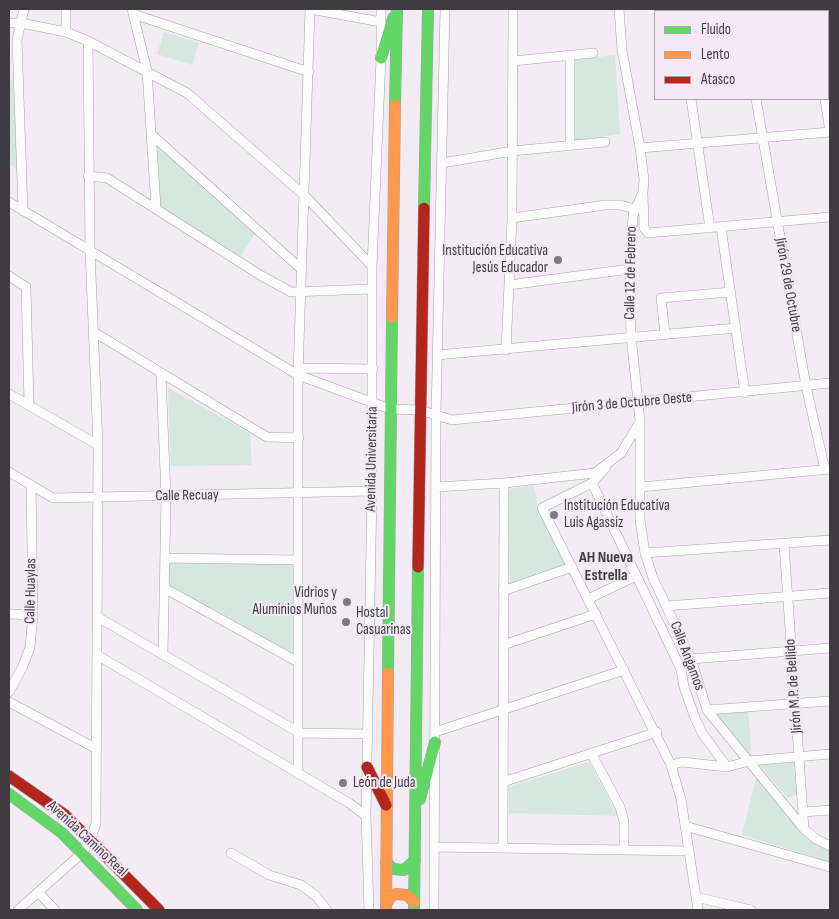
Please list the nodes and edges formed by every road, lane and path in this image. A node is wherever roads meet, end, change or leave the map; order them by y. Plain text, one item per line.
1 (24, 9) edge
2 (66, 9) edge
3 (310, 9) edge
4 (381, 9) edge
5 (396, 9) edge
6 (428, 9) edge
7 (445, 9) edge
8 (513, 9) edge
9 (619, 9) edge
10 (133, 11) edge
11 (381, 22) junction
12 (9, 23) edge
13 (21, 23) junction
14 (66, 32) junction
15 (88, 41) junction
16 (593, 53) dead end
17 (570, 55) junction
18 (381, 58) junction
19 (513, 61) junction
20 (147, 71) junction
21 (309, 72) junction
22 (14, 77) edge
23 (691, 100) edge
24 (756, 100) edge
25 (825, 100) edge
26 (830, 132) edge
27 (151, 134) junction
28 (763, 139) junction
29 (604, 142) dead end
30 (698, 142) junction
31 (570, 146) junction
32 (640, 148) junction
33 (513, 151) junction
34 (442, 163) junction
35 (88, 176) junction
36 (643, 192) junction
37 (304, 195) junction
38 (9, 202) edge
39 (156, 208) junction
40 (635, 209) junction
41 (23, 211) junction
42 (830, 216) edge
43 (512, 218) junction
44 (777, 222) junction
45 (721, 227) junction
46 (710, 228) junction
47 (90, 250) junction
48 (372, 266) junction
49 (300, 268) junction
50 (630, 269) junction
51 (9, 276) edge
52 (509, 285) junction
53 (372, 289) junction
54 (300, 291) junction
55 (731, 292) junction
56 (736, 328) junction
57 (94, 332) junction
58 (666, 334) junction
59 (631, 336) junction
60 (506, 350) junction
61 (437, 355) junction
62 (373, 368) junction
63 (298, 371) junction
64 (161, 374) junction
65 (830, 383) edge
66 (806, 386) junction
67 (745, 393) junction
68 (9, 394) edge
69 (373, 402) junction
70 (639, 402) junction
71 (29, 406) junction
72 (390, 409) junction
73 (420, 410) junction
74 (436, 414) junction
75 (640, 421) junction
76 (299, 438) junction
77 (98, 444) junction
78 (606, 467) junction
79 (827, 470) edge
80 (9, 472) edge
81 (504, 483) junction
82 (592, 483) junction
83 (31, 485) junction
84 (436, 487) junction
85 (641, 487) junction
86 (372, 491) junction
87 (299, 493) junction
88 (166, 496) junction
89 (98, 498) junction
90 (830, 540) edge
91 (784, 544) junction
92 (646, 553) junction
93 (165, 558) junction
94 (298, 560) junction
95 (572, 567) junction
96 (636, 576) junction
97 (164, 588) junction
98 (503, 591) junction
99 (830, 593) edge
100 (787, 596) junction
101 (588, 599) junction
102 (667, 606) junction
103 (9, 614) edge
104 (596, 614) junction
105 (33, 615) junction
106 (99, 618) junction
107 (503, 645) junction
108 (830, 648) edge
109 (791, 651) junction
110 (163, 654) junction
111 (97, 655) junction
112 (691, 659) junction
113 (298, 662) junction
114 (624, 670) junction
115 (9, 692) edge
116 (830, 701) edge
117 (9, 702) edge
118 (795, 704) junction
119 (504, 710) junction
120 (707, 710) junction
121 (656, 732) junction
122 (300, 733) junction
123 (367, 734) junction
124 (435, 737) junction
125 (97, 749) junction
126 (591, 753) junction
127 (830, 754) edge
128 (799, 756) junction
129 (749, 762) junction
130 (671, 764) junction
131 (367, 767) junction
132 (727, 767) junction
133 (298, 774) junction
134 (9, 776) edge
135 (503, 782) junction
136 (9, 794) edge
137 (386, 805) junction
138 (830, 810) edge
139 (803, 812) junction
140 (366, 816) junction
141 (415, 818) junction
142 (685, 826) junction
143 (804, 829) junction
144 (91, 839) junction
145 (830, 846) edge
146 (434, 847) junction
147 (503, 848) junction
148 (624, 850) junction
149 (689, 851) junction
150 (82, 852) junction
151 (231, 853) dead end
152 (415, 860) junction
153 (386, 862) junction
154 (830, 867) edge
155 (38, 892) junction
156 (696, 897) junction
157 (414, 906) edge
158 (386, 907) edge
159 (18, 910) edge
160 (55, 910) edge
161 (137, 910) edge
162 (159, 910) edge
163 (327, 910) edge
164 (369, 910) edge
165 (434, 910) edge
166 (698, 910) edge
167 (751, 910) edge

1 - 13 street
2 - 14 street
3 - 11 street
3 - 21 street
4 - 11 street, Avenida Universitaria
5 - 18 main road
5 - 72 main road, Avenida Universitaria
6 - 73 main road
7 - 34 street
8 - 19 street
9 - 32 street, Calle 12 de Febrero
10 - 20 street
10 - 21 street
11 - 18 street, Avenida Universitaria
12 - 13 street
13 - 14 street
13 - 22 street
14 - 15 street
15 - 20 street
15 - 35 street
16 - 17 street
17 - 19 street
17 - 31 street
18 - 48 street, Avenida Universitaria
19 - 33 street
20 - 27 street
20 - 37 street
21 - 37 street
22 - 41 street
23 - 30 street
24 - 28 street, Jirón 29 de Octubre
25 - 26 street
26 - 28 street
27 - 39 street
27 - 49 street
28 - 30 street
28 - 44 street, Jirón 29 de Octubre
29 - 31 street
30 - 32 street
30 - 46 street
31 - 33 street
32 - 36 street, Calle 12 de Febrero
33 - 34 street
33 - 43 street
34 - 61 street
35 - 39 street
35 - 47 street
36 - 40 street, Calle 12 de Febrero
36 - 46 street
37 - 48 street
37 - 49 street
38 - 41 street
39 - 54 street
40 - 43 street
40 - 50 street, Calle 12 de Febrero
41 - 47 street
42 - 44 street
43 - 52 street
44 - 45 street
44 - 66 street, Jirón 29 de Octubre
45 - 46 street
45 - 55 street
47 - 57 street
47 - 63 street
48 - 53 street, Avenida Universitaria
49 - 54 street
50 - 52 street
50 - 59 street, Calle 12 de Febrero
51 - 71 street
52 - 60 street
53 - 54 street
53 - 62 street, Avenida Universitaria
54 - 63 street
55 - 56 street
55 - 58 street
56 - 58 street
56 - 67 street
57 - 64 street
57 - 77 street
58 - 59 street
59 - 60 street
59 - 70 street, Calle 12 de Febrero
60 - 61 street
61 - 74 street
62 - 63 street
62 - 69 street, Avenida Universitaria
63 - 69 street
63 - 76 street
64 - 76 street
64 - 88 street
65 - 66 street, Jirón 3 de Octubre Oeste
66 - 67 street, Jirón 3 de Octubre Oeste
66 - 79 street, Jirón 29 de Octubre
67 - 70 street, Jirón 3 de Octubre Oeste
68 - 71 street
69 - 72 street
69 - 86 street, Avenida Universitaria
70 - 74 street, Jirón 3 de Octubre Oeste
70 - 75 street, Calle 12 de Febrero
71 - 77 street
72 - 73 street, Jirón 3 de Octubre Oeste
72 - 137 main road, Avenida Universitaria
73 - 74 street, Jirón 3 de Octubre Oeste
73 - 141 main road
74 - 84 street
75 - 78 street
75 - 85 street, Calle Angamos
76 - 87 street
77 - 89 street
78 - 81 street
78 - 82 street
79 - 85 street
80 - 83 street, Calle Recuay
81 - 84 street
81 - 98 street
82 - 95 street
82 - 96 street, Calle Angamos
83 - 89 street, Calle Recuay
83 - 105 street, Calle Huaylas
84 - 124 street
85 - 92 street, Calle Angamos
86 - 87 street, Calle Recuay
86 - 123 street, Avenida Universitaria
87 - 88 street, Calle Recuay
87 - 94 street
88 - 89 street, Calle Recuay
88 - 93 street
89 - 106 street
90 - 91 street
91 - 92 street
91 - 100 street, Jirón M.P. de Bellido
92 - 102 street, Calle Angamos
93 - 94 street
93 - 97 street
94 - 113 street
95 - 98 street
95 - 101 street
96 - 101 street
96 - 132 street, Calle Angamos
97 - 110 street
97 - 113 street
98 - 107 street
99 - 100 street
100 - 102 street
100 - 109 street, Jirón M.P. de Bellido
101 - 104 street
102 - 112 street, Calle Angamos
103 - 105 street
104 - 107 street
104 - 114 street
105 - 115 street, Calle Huaylas
106 - 110 street
106 - 111 street
107 - 119 street
108 - 109 street
109 - 112 street
109 - 118 street, Jirón M.P. de Bellido
110 - 122 street
111 - 125 street
111 - 133 street
112 - 120 street, Calle Angamos
113 - 122 street
114 - 119 street
114 - 121 street
116 - 118 street
117 - 125 street
118 - 120 street
118 - 128 street, Jirón M.P. de Bellido
119 - 124 street
119 - 135 street
120 - 129 street, Calle Angamos
121 - 126 street
121 - 130 street
122 - 123 street
122 - 133 street
123 - 131 street, Avenida Universitaria
124 - 141 main road
124 - 146 street
125 - 144 street
126 - 135 street
126 - 148 street
127 - 128 street
128 - 129 street
128 - 139 street, Jirón M.P. de Bellido
129 - 132 street
129 - 143 street, Calle Angamos
130 - 132 street
130 - 142 street
131 - 137 main road
131 - 140 street, Avenida Universitaria
133 - 140 street
134 - 144 main road, Avenida Camino Real
135 - 147 street
136 - 150 main road, Avenida Camino Real
137 - 153 main road, Avenida Universitaria
138 - 139 street
139 - 143 street, Jirón M.P. de Bellido
140 - 164 street, Avenida Universitaria
141 - 152 main road
142 - 149 street
142 - 154 street
143 - 145 street, Calle Angamos
144 - 150 street
144 - 162 main road, Avenida Camino Real
146 - 147 street
146 - 165 street
147 - 148 street
148 - 149 street
149 - 156 street
150 - 155 street
150 - 161 main road, Avenida Camino Real
151 - 163 street
152 - 153 main road
152 - 157 main road
153 - 158 main road, Avenida Universitaria
155 - 159 street
155 - 160 street
156 - 166 street
156 - 167 street
157 - 158 main road

